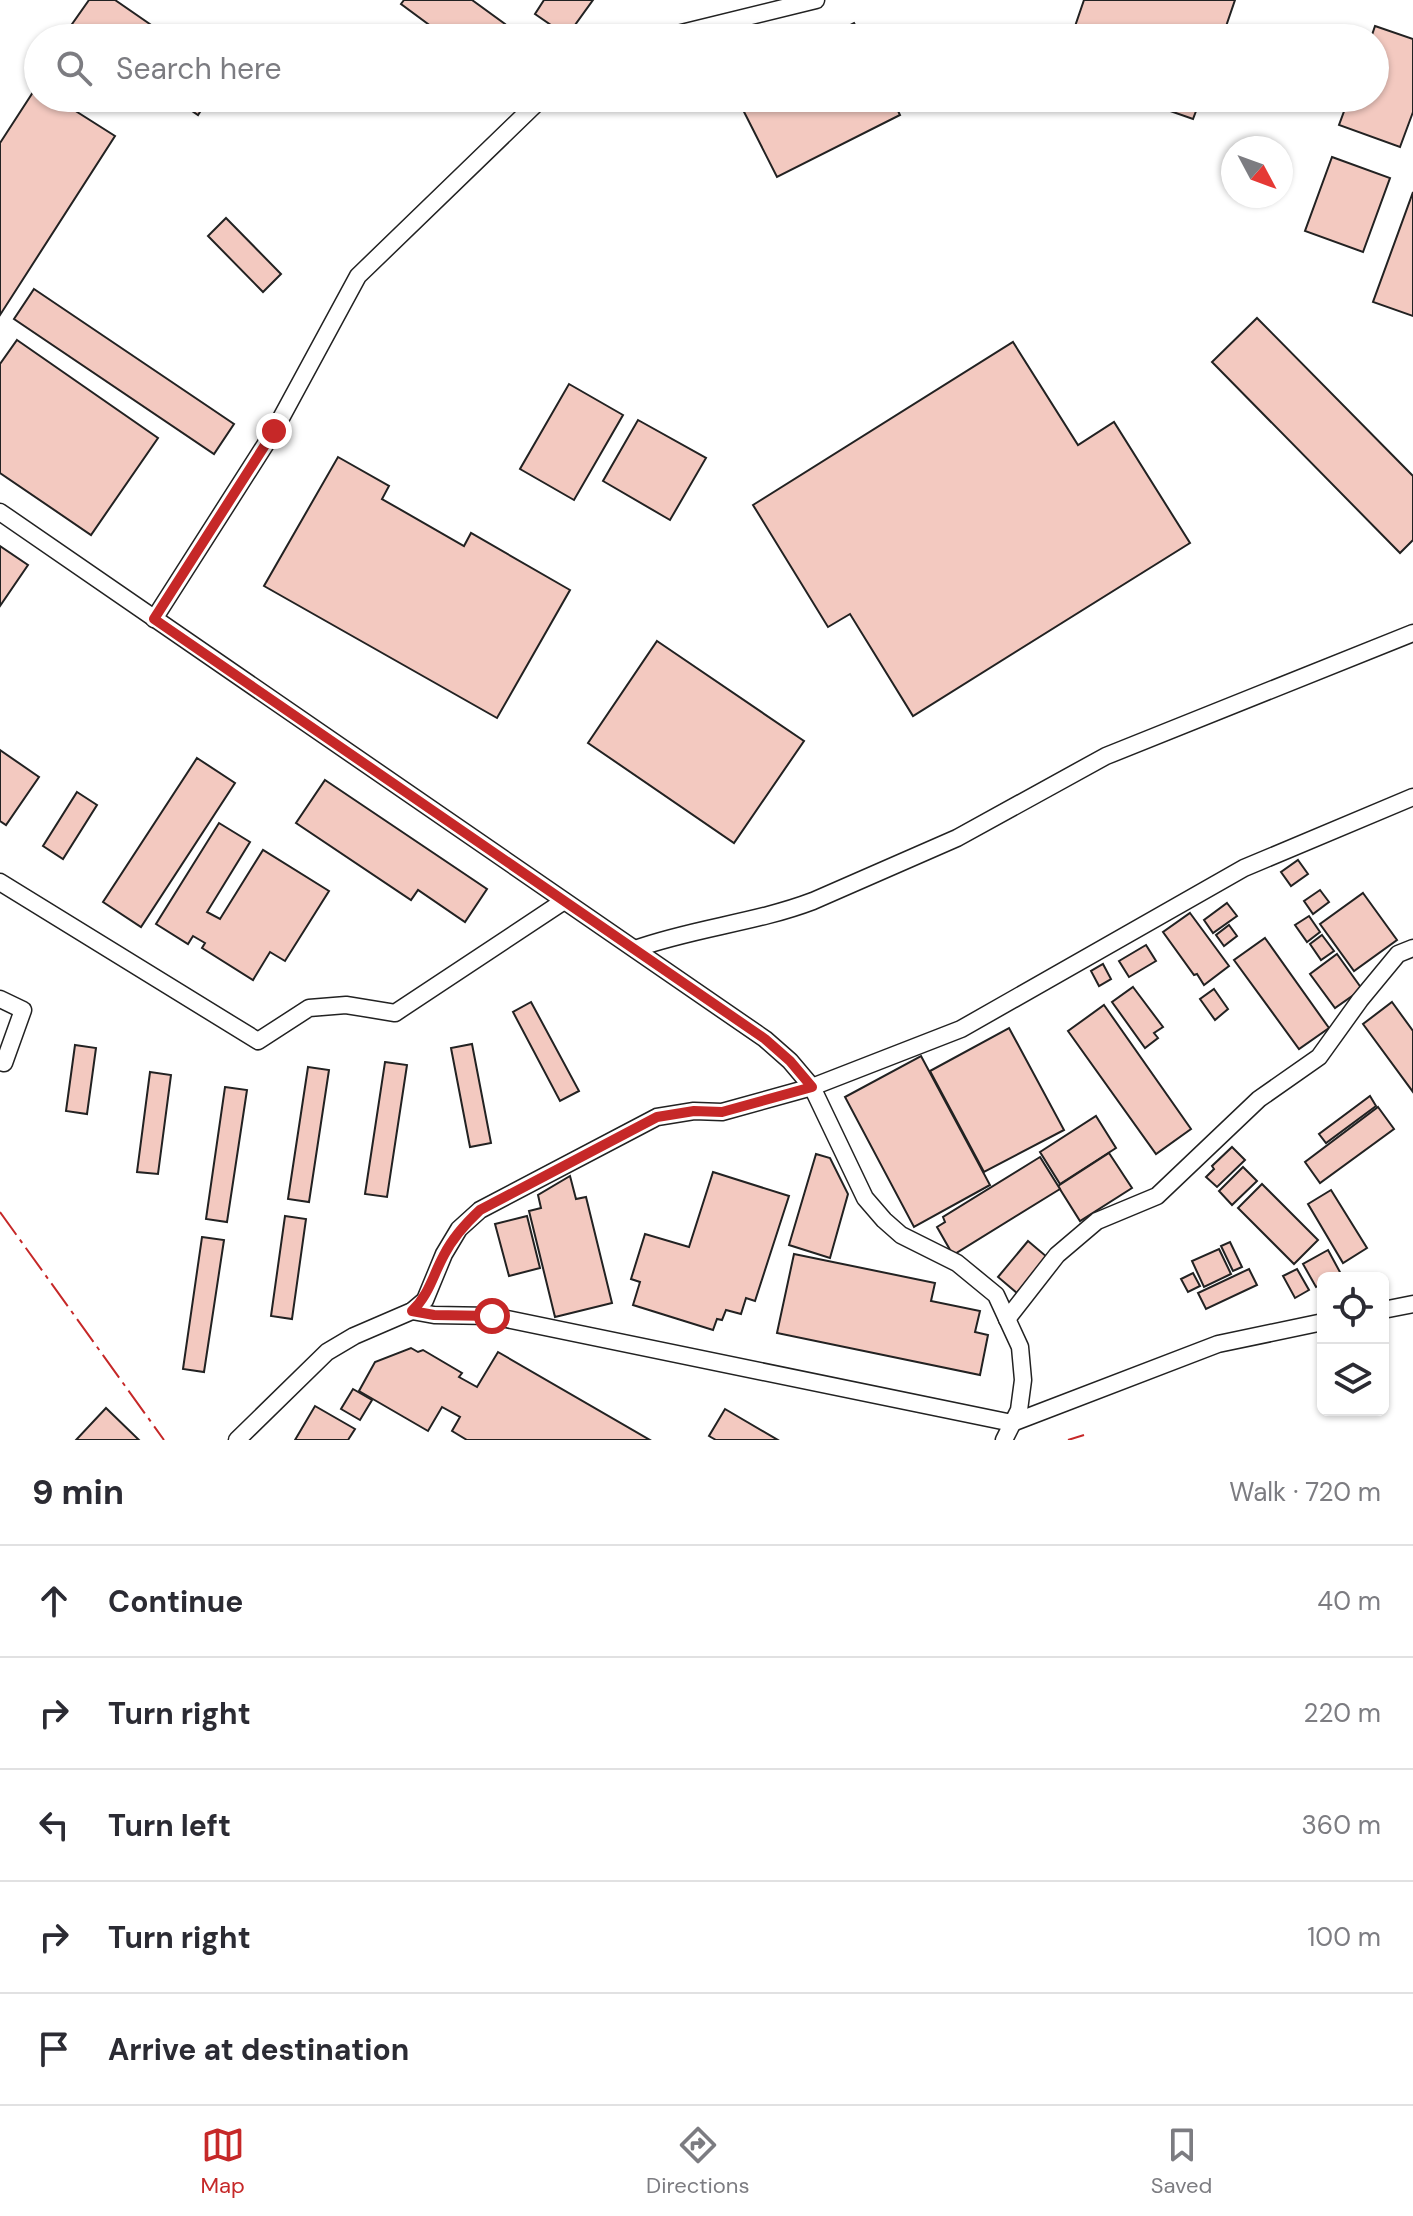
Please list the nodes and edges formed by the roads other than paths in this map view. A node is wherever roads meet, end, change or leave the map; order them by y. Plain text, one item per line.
1 (816, 0) edge
2 (718, 24) edge
3 (528, 112) edge
4 (0, 512) edge
5 (154, 619) junction
6 (1413, 633) edge
7 (1413, 797) edge
8 (0, 882) edge
9 (564, 901) junction
10 (1413, 948) edge
11 (635, 949) junction
12 (0, 999) edge
13 (0, 1062) edge
14 (812, 1087) junction
15 (1413, 1304) edge
16 (1389, 1309) edge
17 (412, 1311) junction
18 (1007, 1319) junction
19 (1317, 1323) edge
20 (1012, 1423) junction
21 (237, 1440) edge
22 (1004, 1440) edge

1 - 2 street
3 - 5 street
4 - 5 street
5 - 9 street
6 - 11 street
7 - 14 street
8 - 9 street
9 - 11 street
10 - 18 street
11 - 14 street
12 - 13 street
14 - 17 street
14 - 18 street
15 - 16 street
17 - 20 street
17 - 21 street
18 - 20 street
19 - 20 street
20 - 22 street

